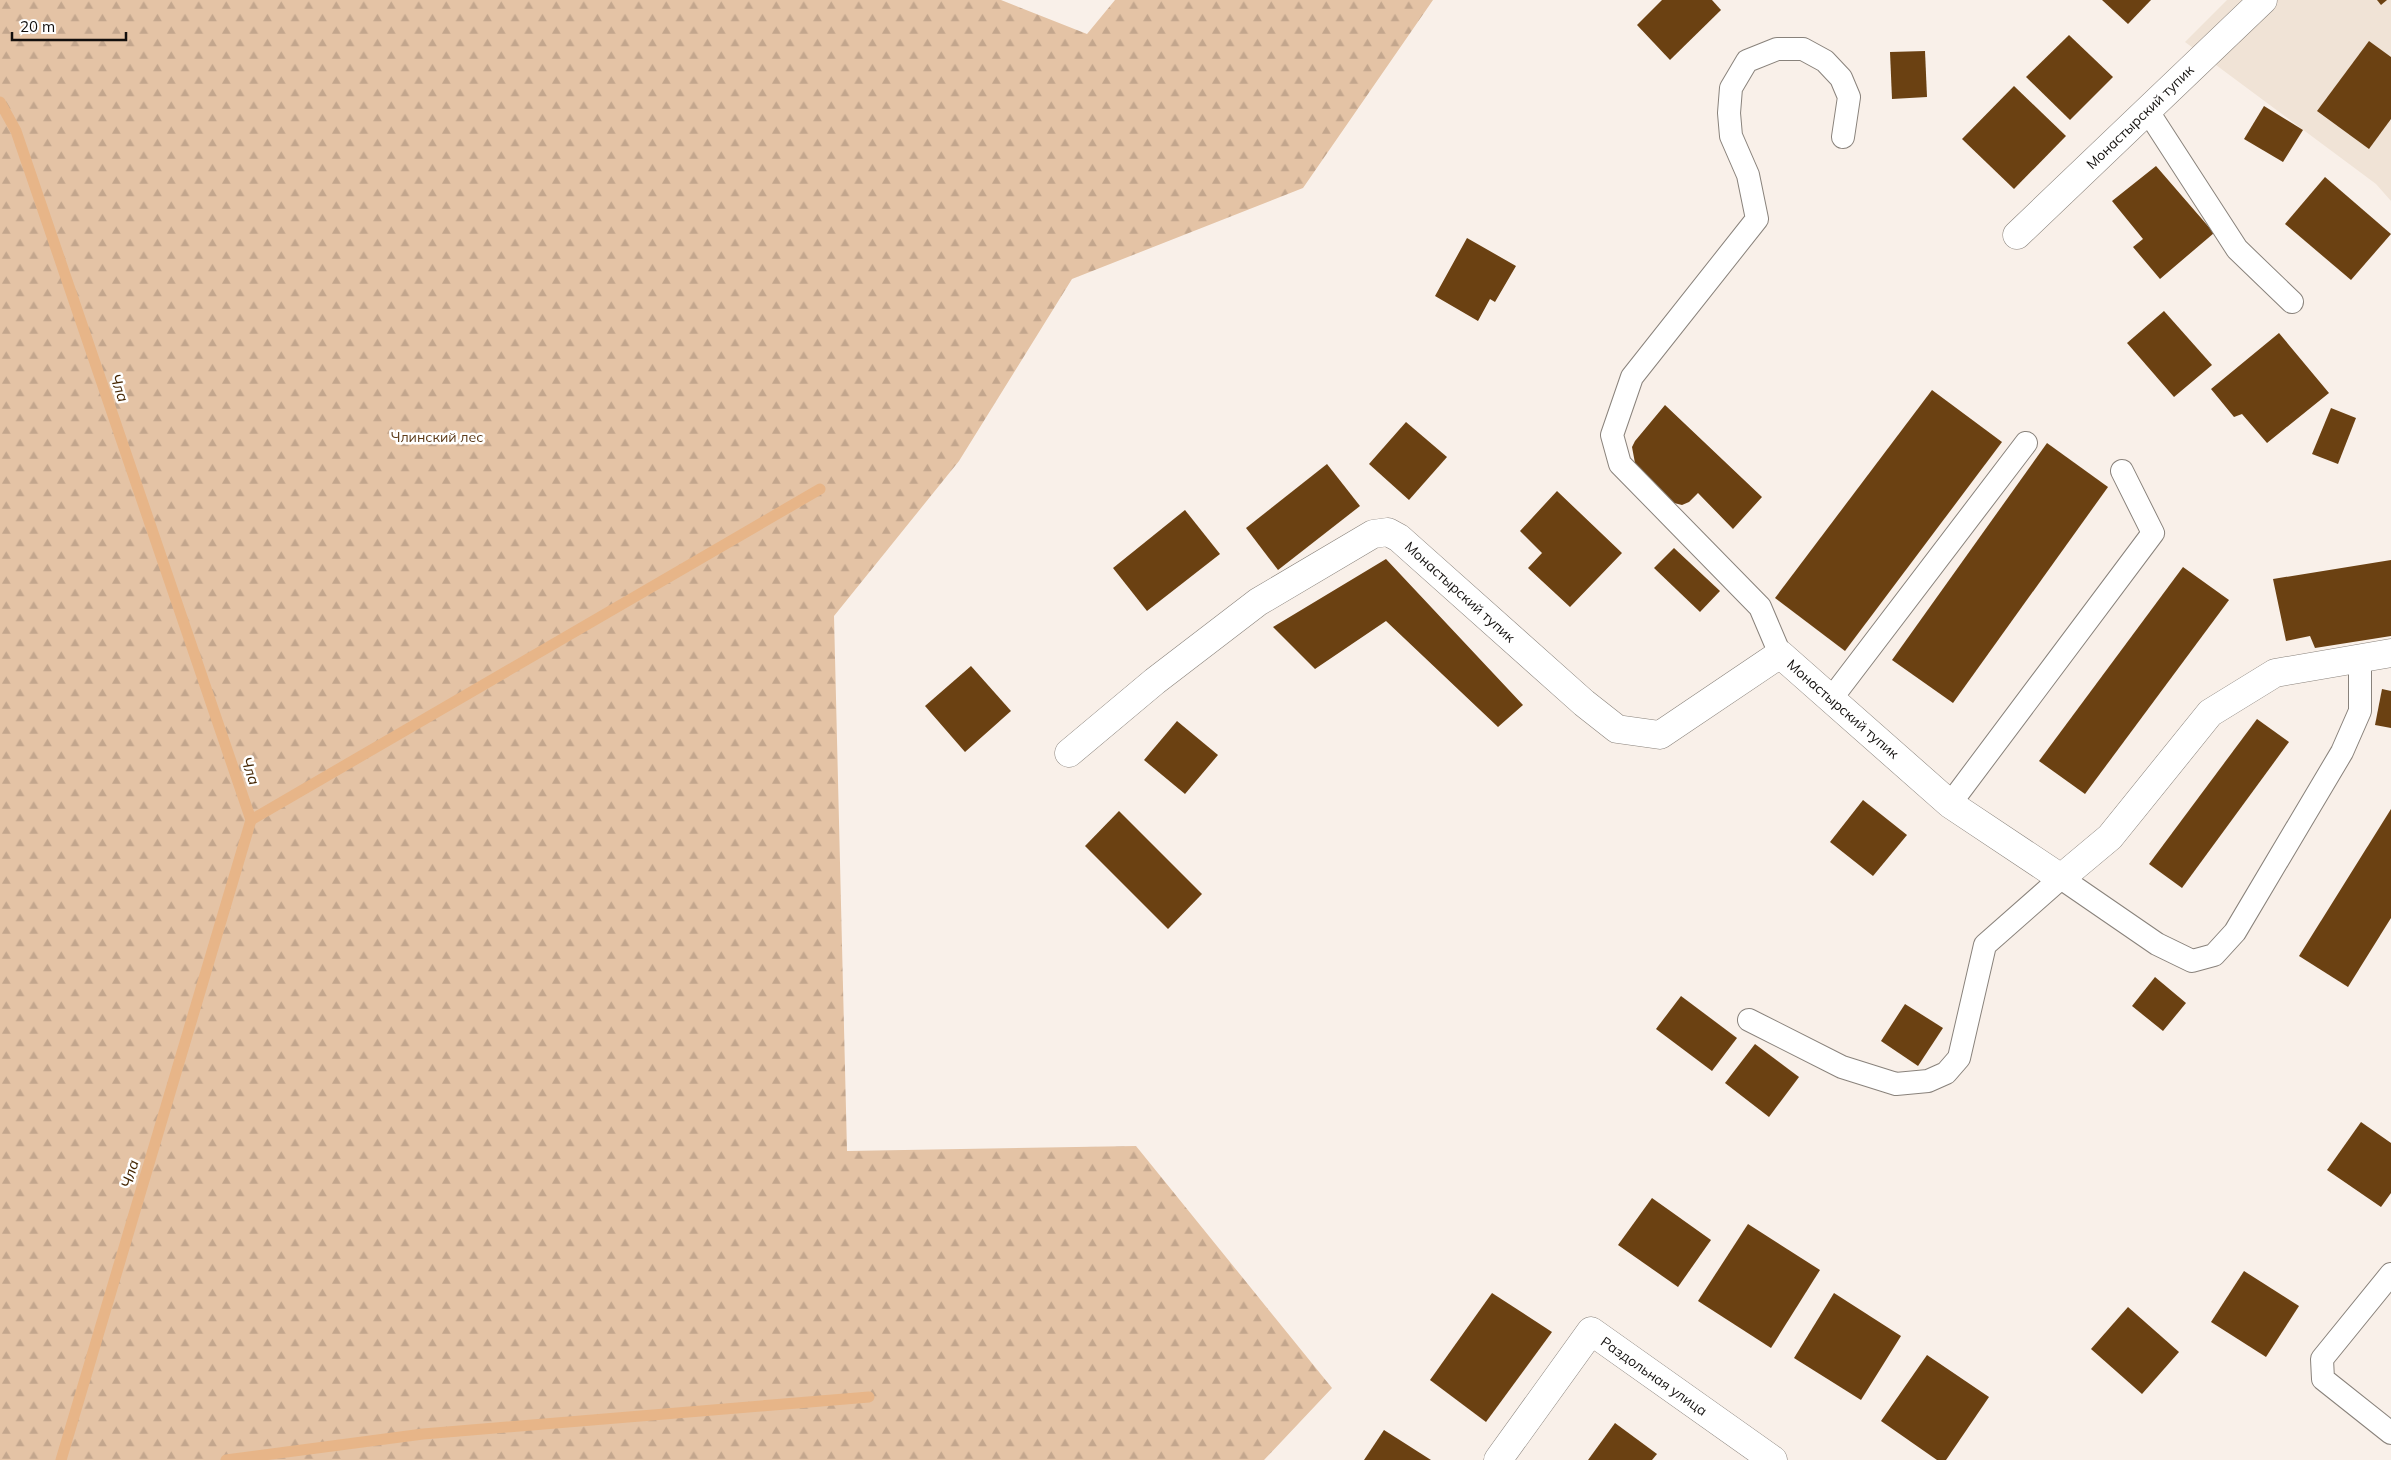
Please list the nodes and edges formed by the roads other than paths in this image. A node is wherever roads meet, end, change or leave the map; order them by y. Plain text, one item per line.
1 (2263, 0) edge
2 (2147, 110) junction
3 (1843, 137) dead end
4 (2017, 235) dead end
5 (2292, 302) dead end
6 (2026, 443) dead end
7 (2122, 471) dead end
8 (2391, 653) edge
9 (1780, 654) junction
10 (2360, 658) junction
11 (1831, 699) junction
12 (1069, 753) dead end
13 (1950, 804) junction
14 (2061, 878) junction
15 (1749, 1020) dead end
16 (2391, 1274) edge
17 (2391, 1433) edge
18 (1498, 1460) edge
19 (1773, 1460) edge

1 - 2 street, Монастырский тупик
2 - 4 street, Монастырский тупик
2 - 5 lane
3 - 9 lane
6 - 11 lane
7 - 13 lane
8 - 10 street
9 - 11 street, Монастырский тупик
9 - 12 street, Монастырский тупик
10 - 14 street
10 - 14 lane
11 - 13 street, Монастырский тупик
13 - 14 street, Монастырский тупик
14 - 15 lane
16 - 17 lane
18 - 19 street, Раздольная улица

